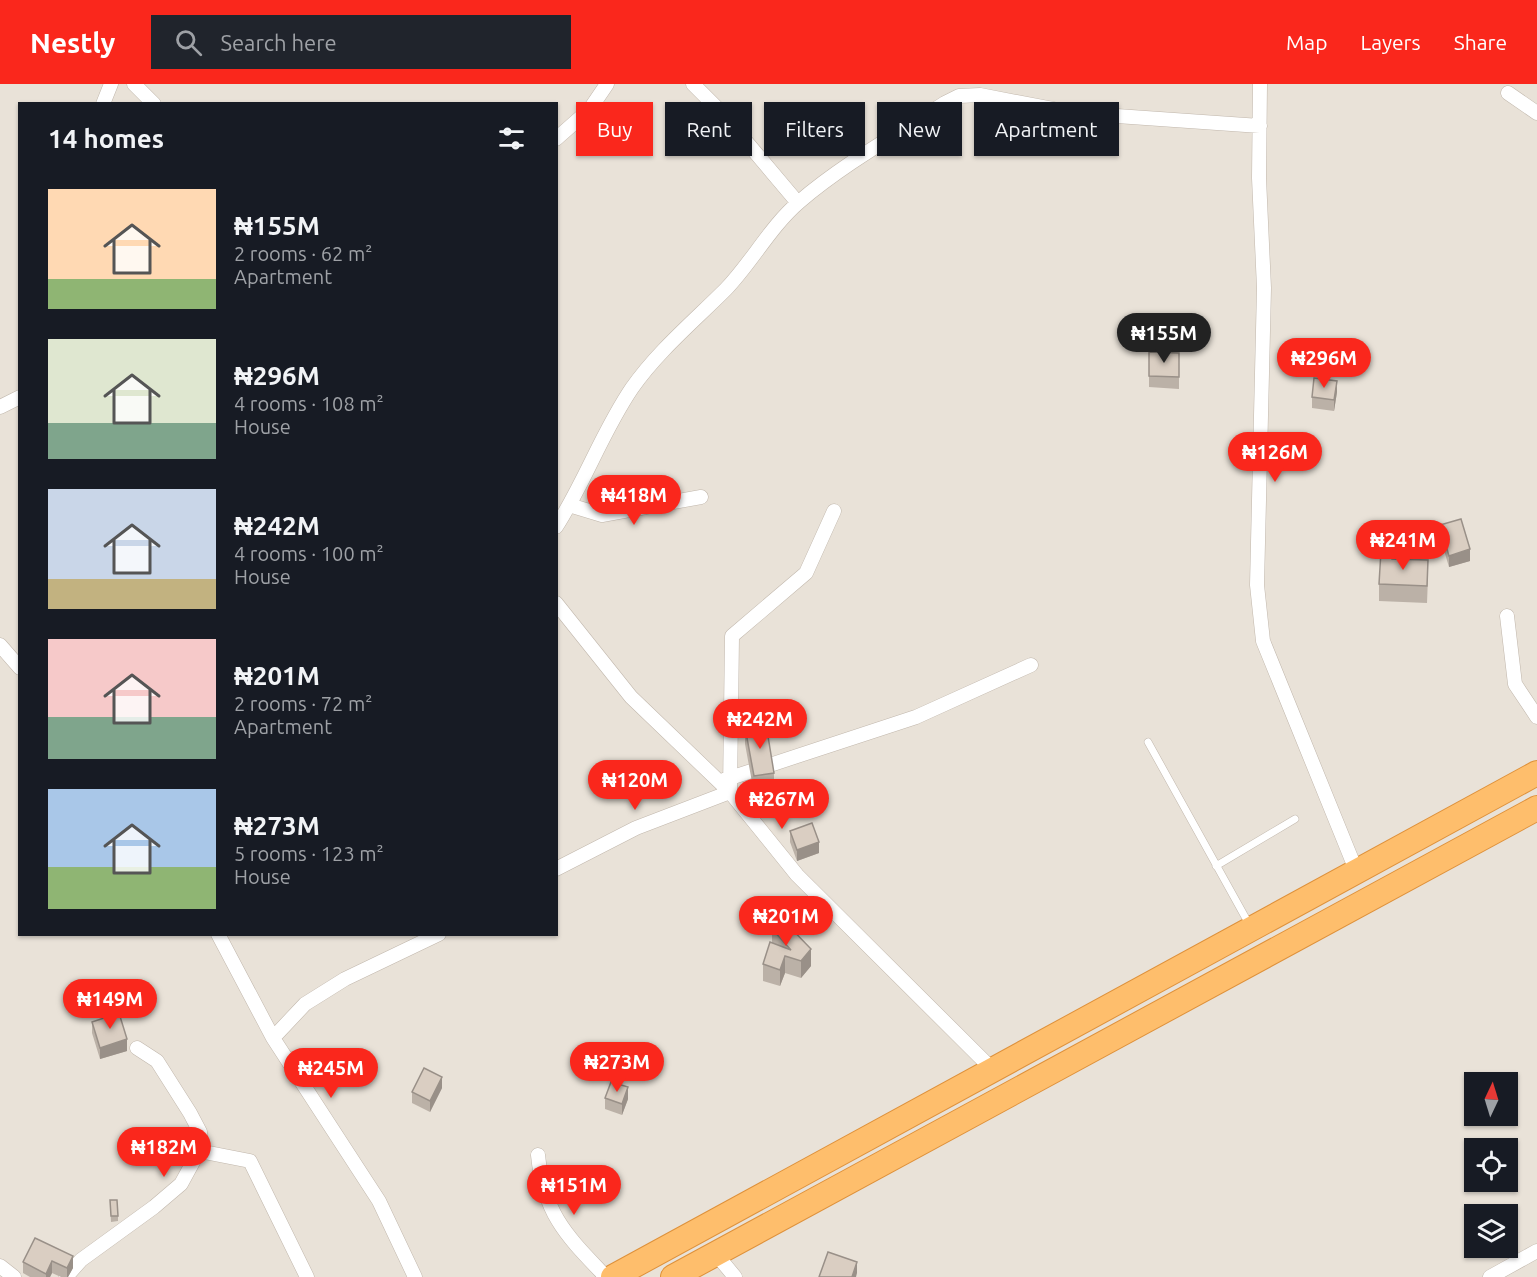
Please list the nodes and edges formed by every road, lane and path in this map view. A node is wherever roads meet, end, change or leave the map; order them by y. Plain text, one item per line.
1 (111, 84) edge
2 (134, 84) edge
3 (607, 84) edge
4 (693, 84) edge
5 (1260, 84) edge
6 (963, 90) edge
7 (1508, 93) dead end
8 (104, 102) edge
9 (152, 102) edge
10 (1537, 114) edge
11 (1260, 126) junction
12 (558, 137) edge
13 (798, 203) junction
14 (18, 398) edge
15 (0, 407) edge
16 (700, 496) dead end
17 (569, 505) junction
18 (834, 511) dead end
19 (558, 524) edge
20 (558, 606) edge
21 (1507, 616) dead end
22 (0, 645) edge
23 (1031, 665) dead end
24 (18, 666) edge
25 (1537, 717) edge
26 (1148, 742) dead end
27 (1537, 773) edge
28 (725, 780) junction
29 (730, 792) junction
30 (1537, 808) edge
31 (1295, 819) dead end
32 (1216, 866) junction
33 (558, 868) edge
34 (1356, 870) junction
35 (1252, 929) junction
36 (219, 936) edge
37 (435, 936) edge
38 (273, 1038) junction
39 (137, 1048) dead end
40 (993, 1070) junction
41 (199, 1151) junction
42 (538, 1155) dead end
43 (1537, 1251) edge
44 (716, 1254) junction
45 (0, 1266) edge
46 (14, 1277) edge
47 (66, 1277) edge
48 (307, 1277) edge
49 (415, 1277) edge
50 (606, 1277) edge
51 (613, 1277) edge
52 (673, 1277) edge
53 (735, 1277) edge
54 (1490, 1277) edge

1 - 8 street
2 - 9 street
3 - 12 street
4 - 13 street
5 - 11 street
6 - 11 street
6 - 13 street
7 - 10 street
11 - 34 street
13 - 17 street
14 - 15 street
16 - 17 street
17 - 19 street
18 - 28 street
20 - 28 street
21 - 25 street
22 - 24 street
23 - 28 street
26 - 32 lane
27 - 34 highway
28 - 29 street
29 - 33 street
29 - 40 street
30 - 44 highway
31 - 32 lane
32 - 35 lane
34 - 35 highway
35 - 40 highway
36 - 38 street
37 - 38 street
38 - 49 street
39 - 41 street
40 - 51 highway
41 - 47 street
41 - 48 street
42 - 50 street
43 - 54 street
44 - 52 highway
44 - 53 street
45 - 46 street

